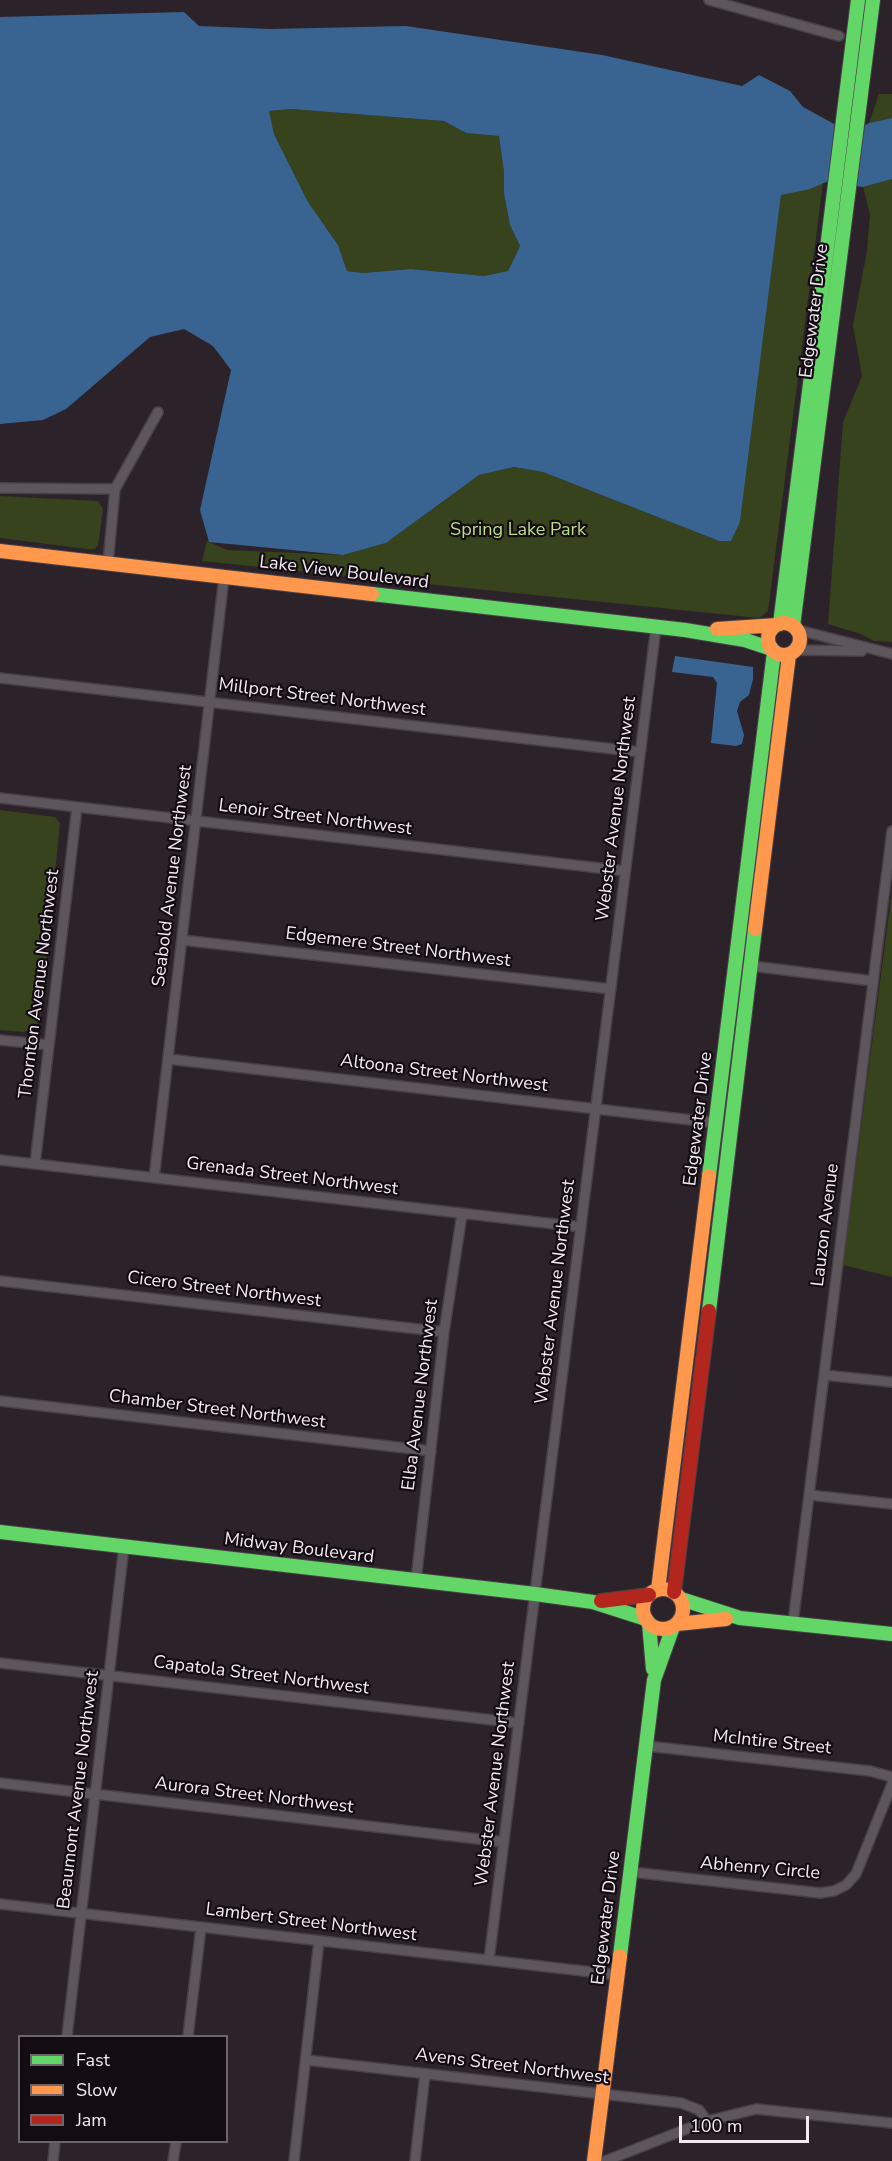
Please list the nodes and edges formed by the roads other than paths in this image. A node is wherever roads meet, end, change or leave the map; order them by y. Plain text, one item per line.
1 (708, 0) edge
2 (858, 0) edge
3 (873, 0) edge
4 (733, 3) edge
5 (839, 36) dead end
6 (851, 118) junction
7 (842, 191) junction
8 (825, 280) junction
9 (825, 377) junction
10 (158, 412) dead end
11 (0, 488) edge
12 (115, 489) junction
13 (0, 551) edge
14 (108, 563) junction
15 (224, 577) junction
16 (787, 626) junction
17 (656, 627) junction
18 (685, 630) junction
19 (773, 651) junction
20 (879, 652) junction
21 (792, 653) junction
22 (892, 654) edge
23 (0, 678) edge
24 (209, 702) junction
25 (640, 752) junction
26 (0, 798) edge
27 (77, 807) junction
28 (196, 821) junction
29 (892, 831) edge
30 (625, 871) junction
31 (182, 940) junction
32 (752, 966) junction
33 (873, 981) junction
34 (610, 990) junction
35 (0, 1040) edge
36 (49, 1045) junction
37 (168, 1059) junction
38 (596, 1108) junction
39 (717, 1123) junction
40 (0, 1160) edge
41 (36, 1164) junction
42 (154, 1178) junction
43 (462, 1214) junction
44 (581, 1227) junction
45 (0, 1281) edge
46 (444, 1332) junction
47 (824, 1375) junction
48 (892, 1382) edge
49 (0, 1401) edge
50 (431, 1451) junction
51 (809, 1495) junction
52 (892, 1504) edge
53 (0, 1532) edge
54 (124, 1546) junction
55 (416, 1580) junction
56 (654, 1592) junction
57 (535, 1594) junction
58 (677, 1596) junction
59 (593, 1602) junction
60 (740, 1618) junction
61 (648, 1621) junction
62 (793, 1623) junction
63 (675, 1625) junction
64 (892, 1634) edge
65 (0, 1663) edge
66 (109, 1675) junction
67 (654, 1680) junction
68 (519, 1723) junction
69 (647, 1746) junction
70 (892, 1777) edge
71 (0, 1783) edge
72 (892, 1784) edge
73 (95, 1794) junction
74 (504, 1842) junction
75 (631, 1872) junction
76 (0, 1904) edge
77 (82, 1913) junction
78 (201, 1927) junction
79 (320, 1941) junction
80 (489, 1960) junction
81 (618, 1976) junction
82 (67, 2035) edge
83 (188, 2035) edge
84 (306, 2060) junction
85 (425, 2074) junction
86 (603, 2094) junction
87 (707, 2121) junction
88 (892, 2123) edge
89 (55, 2143) edge
90 (176, 2143) edge
91 (53, 2161) edge
92 (174, 2161) edge
93 (294, 2161) edge
94 (415, 2161) edge
95 (594, 2161) edge
96 (605, 2161) edge

1 - 4 street
2 - 6 street, Edgewater Drive
3 - 6 street, Edgewater Drive
4 - 5 street
6 - 7 street, Edgewater Drive
7 - 8 street, Edgewater Drive
7 - 9 street, Edgewater Drive
8 - 9 street
8 - 16 street, Edgewater Drive
9 - 16 street, Edgewater Drive
10 - 12 street
11 - 12 street
12 - 14 street
13 - 14 street, Lake View Boulevard
14 - 15 street, Lake View Boulevard
15 - 17 street, Lake View Boulevard
15 - 24 street, Seabold Avenue Northwest
16 - 18 street, Lake View Boulevard
16 - 19 street, Edgewater Drive
16 - 20 street
16 - 21 street, Edgewater Drive
17 - 18 street, Lake View Boulevard
17 - 25 street, Webster Avenue Northwest
18 - 19 street, Lake View Boulevard
19 - 21 street, Lake View Boulevard
19 - 39 street, Edgewater Drive
20 - 21 street
20 - 22 street
21 - 32 street, Edgewater Drive
23 - 24 street, Millport Street Northwest
24 - 25 street, Millport Street Northwest
24 - 28 street, Seabold Avenue Northwest
25 - 30 street, Webster Avenue Northwest
26 - 27 street, Lenoir Street Northwest
27 - 28 street, Lenoir Street Northwest
27 - 36 street, Thornton Avenue Northwest
28 - 30 street, Lenoir Street Northwest
28 - 31 street, Seabold Avenue Northwest
29 - 33 street, Lauzon Avenue
30 - 34 street, Webster Avenue Northwest
31 - 34 street, Edgemere Street Northwest
31 - 37 street, Seabold Avenue Northwest
32 - 33 street
32 - 58 street, Edgewater Drive
33 - 47 street, Lauzon Avenue
34 - 38 street, Webster Avenue Northwest
35 - 36 street
36 - 41 street, Thornton Avenue Northwest
37 - 38 street, Altoona Street Northwest
37 - 42 street, Seabold Avenue Northwest
38 - 39 street, Altoona Street Northwest
38 - 44 street, Webster Avenue Northwest
39 - 56 street, Edgewater Drive
40 - 41 street, Grenada Street Northwest
41 - 42 street, Grenada Street Northwest
42 - 43 street, Grenada Street Northwest
43 - 44 street, Grenada Street Northwest
43 - 46 street, Elba Avenue Northwest
44 - 57 street, Webster Avenue Northwest
45 - 46 street, Cicero Street Northwest
46 - 50 street, Elba Avenue Northwest
47 - 48 street
47 - 51 street, Lauzon Avenue
49 - 50 street, Chamber Street Northwest
50 - 55 street, Elba Avenue Northwest
51 - 52 street
51 - 62 street, Lauzon Avenue
53 - 54 street, Midway Boulevard
54 - 55 street, Midway Boulevard
54 - 66 street, Beaumont Avenue Northwest
55 - 57 street, Midway Boulevard
56 - 58 street
56 - 59 street, Midway Boulevard
56 - 61 street
57 - 59 street, Midway Boulevard
57 - 68 street, Webster Avenue Northwest
58 - 60 street
58 - 63 street
59 - 61 street, Midway Boulevard
60 - 62 street
60 - 63 street
61 - 63 street
61 - 67 street, Edgewater Drive
62 - 64 street
63 - 67 street, Edgewater Drive
65 - 66 street, Capatola Street Northwest
66 - 68 street, Capatola Street Northwest
66 - 73 street, Beaumont Avenue Northwest
67 - 69 street, Edgewater Drive
68 - 74 street, Webster Avenue Northwest
69 - 70 street, McIntire Street
69 - 75 street, Edgewater Drive
71 - 73 street, Aurora Street Northwest
72 - 75 street, Abhenry Circle
73 - 74 street, Aurora Street Northwest
73 - 77 street, Beaumont Avenue Northwest
74 - 80 street, Webster Avenue Northwest
75 - 81 street, Edgewater Drive
76 - 77 street, Lambert Street Northwest
77 - 78 street, Lambert Street Northwest
77 - 82 street, Beaumont Avenue Northwest
78 - 79 street, Lambert Street Northwest
78 - 83 street
79 - 80 street, Lambert Street Northwest
79 - 84 street
80 - 81 street, Lambert Street Northwest
81 - 86 street, Edgewater Drive
84 - 85 street, Avens Street Northwest
84 - 93 street
85 - 86 street, Avens Street Northwest
85 - 94 street
86 - 87 street, Avens Street Northwest
86 - 95 street, Edgewater Drive
87 - 88 street
87 - 96 street
89 - 91 street
90 - 92 street

